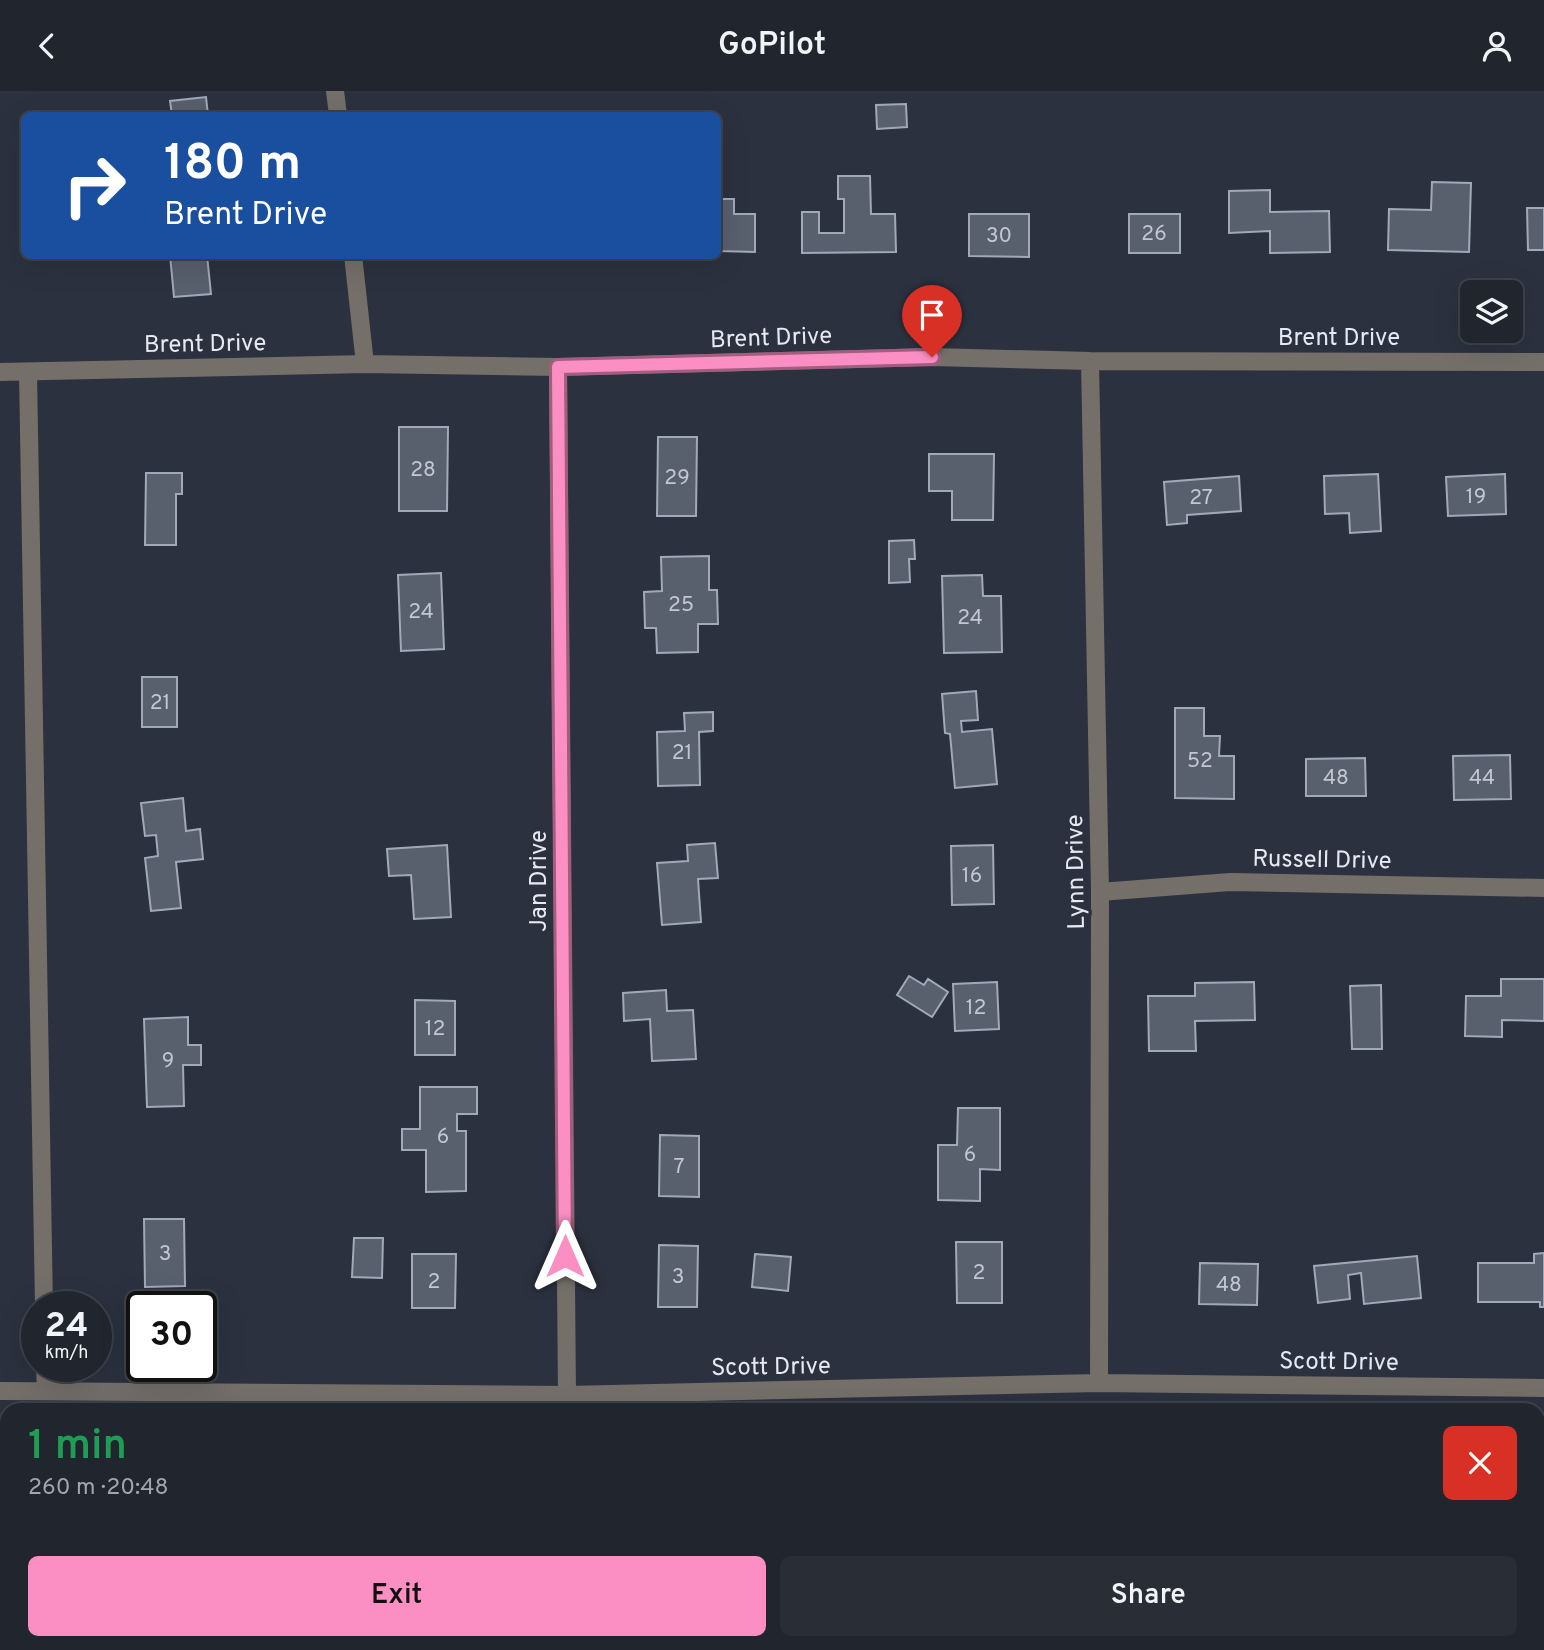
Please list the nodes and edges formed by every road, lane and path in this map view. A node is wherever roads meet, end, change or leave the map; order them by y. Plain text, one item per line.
1 (335, 91) edge
2 (338, 112) edge
3 (353, 259) edge
4 (1090, 361) junction
5 (1544, 362) edge
6 (365, 364) junction
7 (558, 367) junction
8 (0, 372) edge
9 (28, 372) junction
10 (1544, 888) edge
11 (1100, 893) junction
12 (44, 1291) edge
13 (46, 1382) edge
14 (1099, 1383) junction
15 (1544, 1388) edge
16 (46, 1390) junction
17 (0, 1391) edge
18 (566, 1395) junction

1 - 2 street
3 - 6 street
4 - 5 street, Brent Drive
4 - 7 street, Brent Drive
4 - 11 street, Lynn Drive
6 - 7 street, Brent Drive
6 - 9 street, Brent Drive
7 - 18 street, Jan Drive
8 - 9 street, Brent Drive
9 - 12 street
10 - 11 street, Russell Drive
11 - 14 street, Lynn Drive
13 - 16 street
14 - 15 street, Scott Drive
14 - 18 street, Scott Drive
16 - 17 street, Scott Drive
16 - 18 street, Scott Drive

